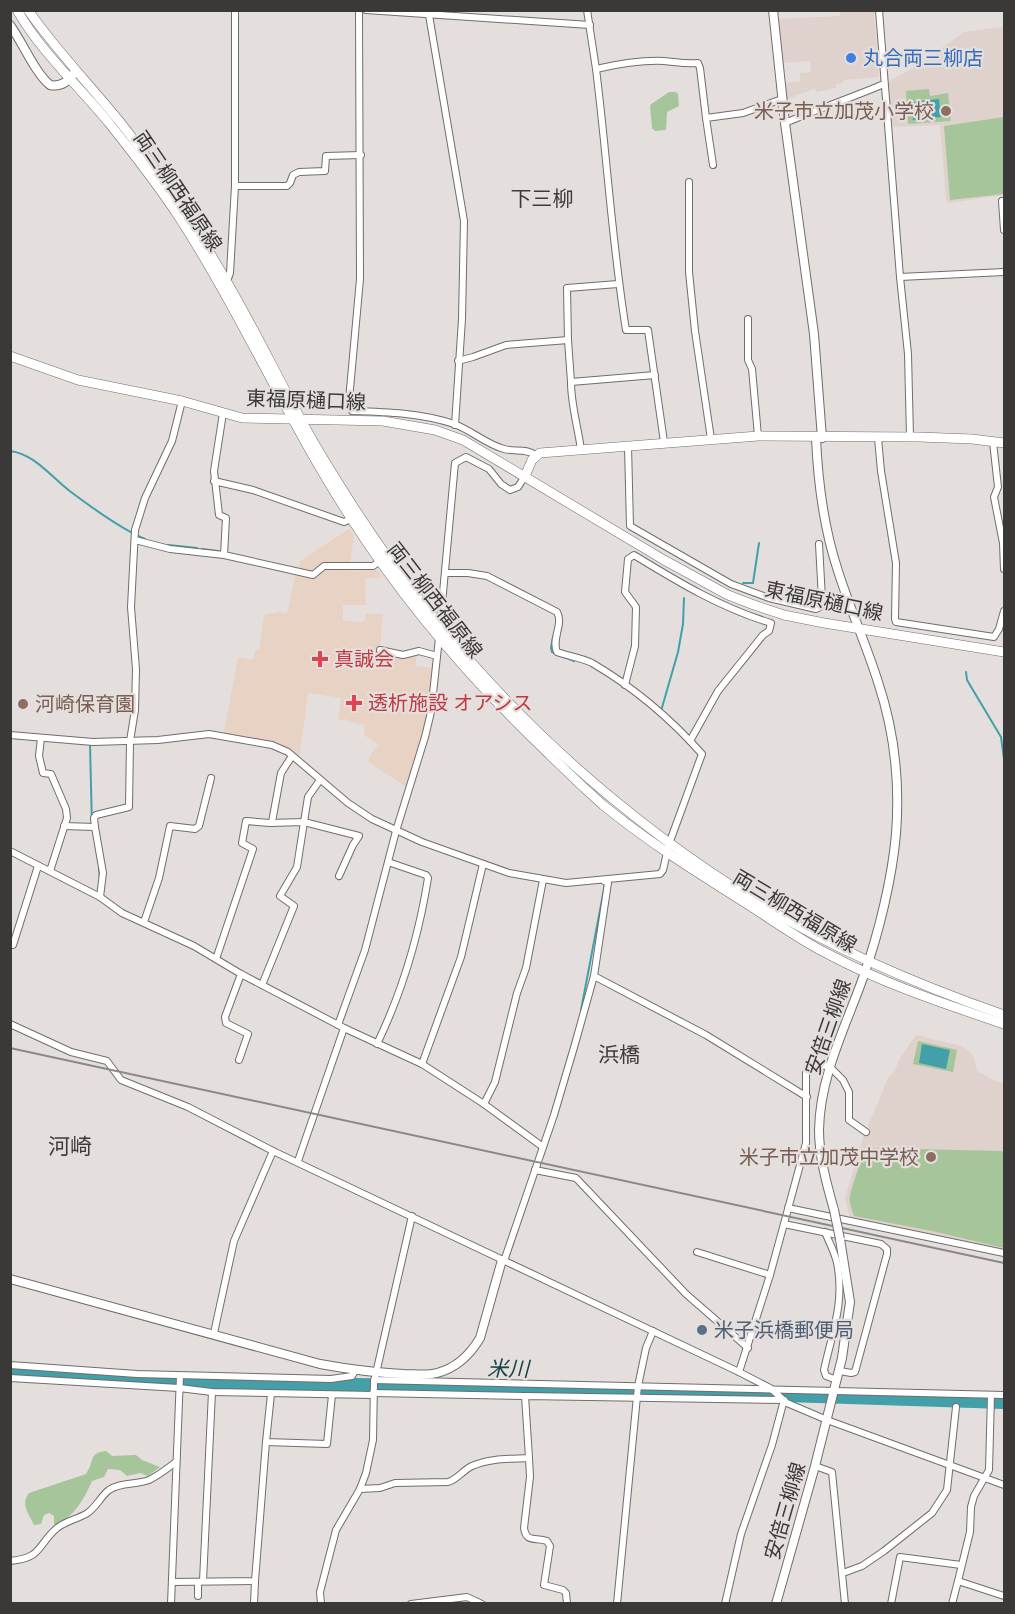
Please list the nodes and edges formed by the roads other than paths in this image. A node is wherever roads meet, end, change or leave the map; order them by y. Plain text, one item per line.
1 (17, 10) edge
2 (28, 10) edge
3 (235, 10) edge
4 (358, 10) edge
5 (366, 10) edge
6 (588, 10) edge
7 (773, 10) edge
8 (879, 10) edge
9 (429, 15) junction
10 (590, 25) junction
11 (12, 31) edge
12 (76, 69) junction
13 (596, 69) junction
14 (70, 79) junction
15 (884, 84) junction
16 (782, 99) junction
17 (706, 118) junction
18 (785, 123) junction
19 (361, 155) junction
20 (713, 165) dead end
21 (689, 182) dead end
22 (235, 186) junction
23 (1002, 201) dead end
24 (1005, 230) edge
25 (1005, 272) edge
26 (900, 277) junction
27 (227, 281) junction
28 (618, 284) junction
29 (748, 319) dead end
30 (568, 340) junction
31 (10, 356) edge
32 (458, 361) junction
33 (655, 375) junction
34 (571, 382) junction
35 (182, 401) junction
36 (223, 413) junction
37 (296, 420) junction
38 (455, 425) junction
39 (758, 436) junction
40 (910, 437) junction
41 (819, 438) junction
42 (878, 438) junction
43 (711, 439) junction
44 (664, 442) junction
45 (993, 442) junction
46 (1005, 443) edge
47 (628, 446) junction
48 (581, 450) junction
49 (535, 455) junction
50 (525, 476) junction
51 (214, 481) junction
52 (351, 519) junction
53 (135, 540) junction
54 (819, 544) dead end
55 (224, 555) junction
56 (380, 561) junction
57 (1005, 569) edge
58 (445, 573) junction
59 (714, 575) junction
60 (708, 585) junction
61 (703, 596) junction
62 (1005, 611) edge
63 (440, 626) junction
64 (860, 629) junction
65 (969, 633) junction
66 (440, 637) junction
67 (968, 646) junction
68 (380, 650) dead end
69 (1005, 652) edge
70 (437, 656) junction
71 (625, 686) junction
72 (10, 735) edge
73 (41, 738) junction
74 (130, 741) junction
75 (690, 741) junction
76 (292, 756) junction
77 (211, 778) dead end
78 (320, 780) junction
79 (272, 822) junction
80 (304, 822) junction
81 (64, 826) junction
82 (95, 827) junction
83 (396, 831) junction
84 (669, 848) junction
85 (11, 853) edge
86 (388, 862) junction
87 (483, 864) junction
88 (38, 866) junction
89 (50, 872) junction
90 (339, 876) dead end
91 (543, 880) junction
92 (604, 880) junction
93 (100, 897) junction
94 (144, 922) junction
95 (10, 944) edge
96 (216, 959) junction
97 (868, 961) junction
98 (865, 972) junction
99 (241, 974) junction
100 (594, 976) junction
101 (262, 985) junction
102 (1005, 1016) edge
103 (10, 1024) edge
104 (1005, 1024) edge
105 (341, 1027) junction
106 (377, 1044) junction
107 (239, 1060) dead end
108 (422, 1064) junction
109 (828, 1066) junction
110 (807, 1097) junction
111 (484, 1104) junction
112 (866, 1132) dead end
113 (543, 1147) junction
114 (273, 1151) junction
115 (298, 1161) junction
116 (535, 1170) junction
117 (788, 1208) junction
118 (412, 1216) junction
119 (784, 1224) junction
120 (825, 1232) junction
121 (697, 1252) dead end
122 (1005, 1253) edge
123 (503, 1260) junction
124 (770, 1275) junction
125 (10, 1279) edge
126 (653, 1331) junction
127 (214, 1334) junction
128 (748, 1348) junction
129 (10, 1365) edge
130 (355, 1371) junction
131 (840, 1371) junction
132 (739, 1372) junction
133 (180, 1376) junction
134 (10, 1378) edge
135 (375, 1378) junction
136 (837, 1380) junction
137 (638, 1385) junction
138 (179, 1388) junction
139 (771, 1389) junction
140 (834, 1391) junction
141 (212, 1392) junction
142 (373, 1393) junction
143 (271, 1394) junction
144 (332, 1395) junction
145 (1005, 1395) edge
146 (525, 1396) junction
147 (637, 1397) junction
148 (991, 1399) junction
149 (783, 1400) junction
150 (956, 1407) dead end
151 (827, 1420) junction
152 (266, 1442) junction
153 (529, 1458) junction
154 (176, 1462) junction
155 (950, 1464) junction
156 (815, 1466) junction
157 (984, 1477) junction
158 (1005, 1485) edge
159 (360, 1489) junction
160 (10, 1561) edge
161 (961, 1565) junction
162 (843, 1573) junction
163 (255, 1581) junction
164 (958, 1581) junction
165 (172, 1582) junction
166 (200, 1582) junction
167 (198, 1596) dead end
168 (1005, 1596) edge
169 (171, 1604) edge
170 (254, 1604) edge
171 (321, 1604) edge
172 (411, 1604) edge
173 (482, 1604) edge
174 (567, 1604) edge
175 (617, 1604) edge
176 (725, 1604) edge
177 (776, 1604) edge
178 (845, 1604) edge
179 (891, 1604) edge
180 (952, 1604) edge

1 - 14 main road, 両三柳西福原線
2 - 12 main road, 両三柳西福原線
3 - 22 street
4 - 19 street
5 - 9 street
6 - 10 street
7 - 16 street, 安倍三柳線
8 - 15 street
9 - 10 street
9 - 32 street
10 - 13 street
11 - 14 street
12 - 14 street
12 - 27 main road, 両三柳西福原線
13 - 17 street
13 - 28 street
14 - 37 main road, 両三柳西福原線
15 - 18 street
15 - 26 street
16 - 17 street
16 - 18 street, 安倍三柳線
17 - 20 street
18 - 41 street, 安倍三柳線
19 - 22 street
19 - 38 street
21 - 43 street
22 - 27 street
23 - 24 street
25 - 26 street
26 - 40 street
27 - 37 main road, 両三柳西福原線
28 - 30 street
28 - 33 street
29 - 39 street
30 - 32 street
30 - 34 street
31 - 35 main road, 東福原樋口線
32 - 38 street
33 - 34 street
33 - 44 street
34 - 48 street
35 - 36 main road, 東福原樋口線
35 - 53 street
36 - 37 main road, 東福原樋口線
36 - 51 street
37 - 50 main road, 東福原樋口線
37 - 52 main road, 両三柳西福原線
37 - 63 main road, 両三柳西福原線
38 - 49 street
39 - 41 main road
39 - 43 main road
40 - 42 main road
40 - 45 main road
41 - 42 main road
41 - 64 street, 安倍三柳線
42 - 65 street
43 - 44 main road
44 - 47 main road
45 - 46 main road
45 - 57 street
47 - 48 main road
47 - 59 street
48 - 49 main road
49 - 50 main road
50 - 58 street
50 - 60 main road, 東福原樋口線
51 - 52 street
51 - 55 street
52 - 56 main road, 両三柳西福原線
53 - 55 street
53 - 74 street
54 - 59 street
55 - 56 street
56 - 66 main road, 両三柳西福原線
58 - 63 street
58 - 71 street
59 - 60 street
60 - 61 street
60 - 64 main road, 東福原樋口線
61 - 71 street
61 - 75 street
62 - 65 street
63 - 66 street
63 - 84 main road, 両三柳西福原線
64 - 67 main road, 東福原樋口線
64 - 97 street, 安倍三柳線
65 - 67 street
66 - 70 street
66 - 84 main road, 両三柳西福原線
67 - 69 main road, 東福原樋口線
68 - 70 street
70 - 83 street
71 - 75 street
72 - 73 street
73 - 74 street
73 - 81 street
74 - 76 street
74 - 82 street
75 - 84 street
76 - 78 street
76 - 79 street
77 - 94 street
78 - 80 street
78 - 83 street
79 - 80 street
79 - 96 street
80 - 90 street
80 - 101 street
81 - 82 street
81 - 89 street
82 - 93 street
83 - 86 street
83 - 87 street
84 - 92 street
84 - 97 main road, 両三柳西福原線
84 - 98 main road, 両三柳西福原線
85 - 88 street
86 - 105 street
86 - 106 street
87 - 91 street
87 - 108 street
88 - 89 street
88 - 95 street
89 - 93 street
91 - 92 street
91 - 111 street
92 - 100 street
93 - 94 street
94 - 96 street
96 - 99 street
97 - 98 street, 安倍三柳線
97 - 102 main road, 両三柳西福原線
98 - 104 main road, 両三柳西福原線
98 - 109 street, 安倍三柳線
99 - 101 street
99 - 107 street
100 - 110 street
100 - 113 street
101 - 105 street
103 - 114 street
105 - 106 street
105 - 115 street
106 - 108 street
108 - 111 street
109 - 110 street
109 - 112 street
109 - 131 street, 安倍三柳線, bridge
110 - 117 street
111 - 113 street
113 - 116 street
114 - 115 street
114 - 127 street
115 - 118 street
116 - 123 street
116 - 128 street
117 - 119 street
117 - 122 street
118 - 123 street
118 - 135 street
119 - 120 street
119 - 124 street
120 - 131 street
120 - 136 street
121 - 124 street
123 - 126 street
123 - 135 street
124 - 128 street
125 - 127 street
126 - 132 street
126 - 137 street
127 - 130 street
128 - 132 street
129 - 133 street
130 - 133 street
130 - 135 street
131 - 136 street, 安倍三柳線
132 - 139 street
133 - 138 street
134 - 138 street
135 - 137 street
135 - 142 street
136 - 140 street, 安倍三柳線
137 - 139 street
137 - 147 street
138 - 141 street
138 - 154 street
139 - 140 street
139 - 149 street
140 - 148 street
140 - 151 street, 安倍三柳線
141 - 143 street
141 - 166 street
142 - 144 street
142 - 146 street
142 - 159 street
143 - 144 street
143 - 152 street
144 - 152 street
145 - 148 street
146 - 147 street
146 - 153 street
147 - 149 street
147 - 175 street
148 - 157 street
149 - 151 street
149 - 176 street
150 - 155 street
151 - 155 street
151 - 156 street, 安倍三柳線
152 - 163 street
153 - 159 street
153 - 174 street
154 - 160 street
154 - 165 street
155 - 157 street
155 - 162 street
156 - 162 street
156 - 177 street, 安倍三柳線
157 - 158 street
157 - 161 street
159 - 171 street
161 - 164 street
161 - 179 street
162 - 178 street
163 - 166 street
163 - 170 street
164 - 168 street
164 - 180 street
165 - 166 street
165 - 169 street
166 - 167 street
172 - 173 street

